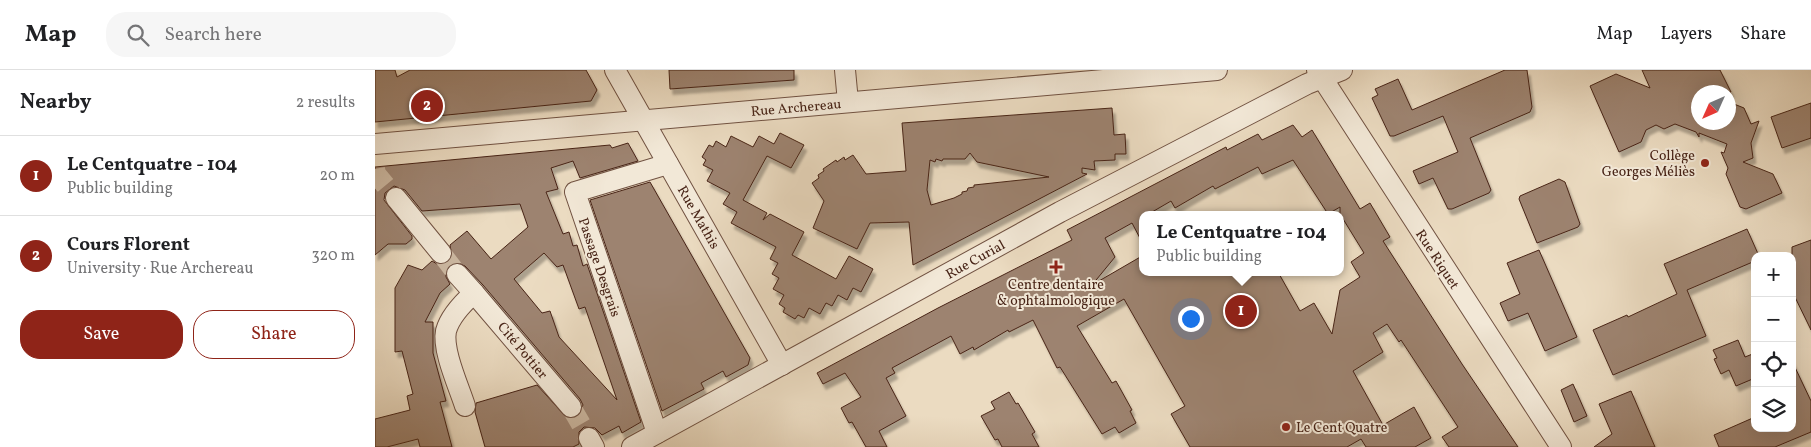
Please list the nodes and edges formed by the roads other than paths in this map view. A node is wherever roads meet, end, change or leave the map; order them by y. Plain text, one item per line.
1 (615, 70) edge
2 (845, 70) edge
3 (1217, 70) edge
4 (1342, 70) edge
5 (1319, 74) edge
6 (1096, 75) edge
7 (847, 102) junction
8 (643, 120) junction
9 (375, 144) edge
10 (668, 164) junction
11 (396, 198) tunnel mouth
12 (441, 253) tunnel mouth
13 (457, 274) tunnel mouth
14 (474, 293) junction
15 (782, 365) junction
16 (465, 406) dead end
17 (571, 407) tunnel mouth
18 (657, 433) junction
19 (632, 447) edge
20 (1561, 447) edge

1 - 8 street, Rue Mathis
2 - 7 street
3 - 6 street, Rue Archereau
4 - 5 street, Rue Curial
5 - 15 street, Rue Curial
5 - 20 street, Rue Riquet
6 - 7 street, Rue Archereau
7 - 8 street, Rue Archereau
8 - 9 street, Rue Archereau
8 - 10 street, Rue Mathis
10 - 15 street, Rue Mathis
10 - 18 street, Passage Desgrais
11 - 12 street
13 - 14 street, Cité Pottier
14 - 16 street
14 - 17 street, Cité Pottier
15 - 18 street, Rue Curial
18 - 19 street, Rue Curial

